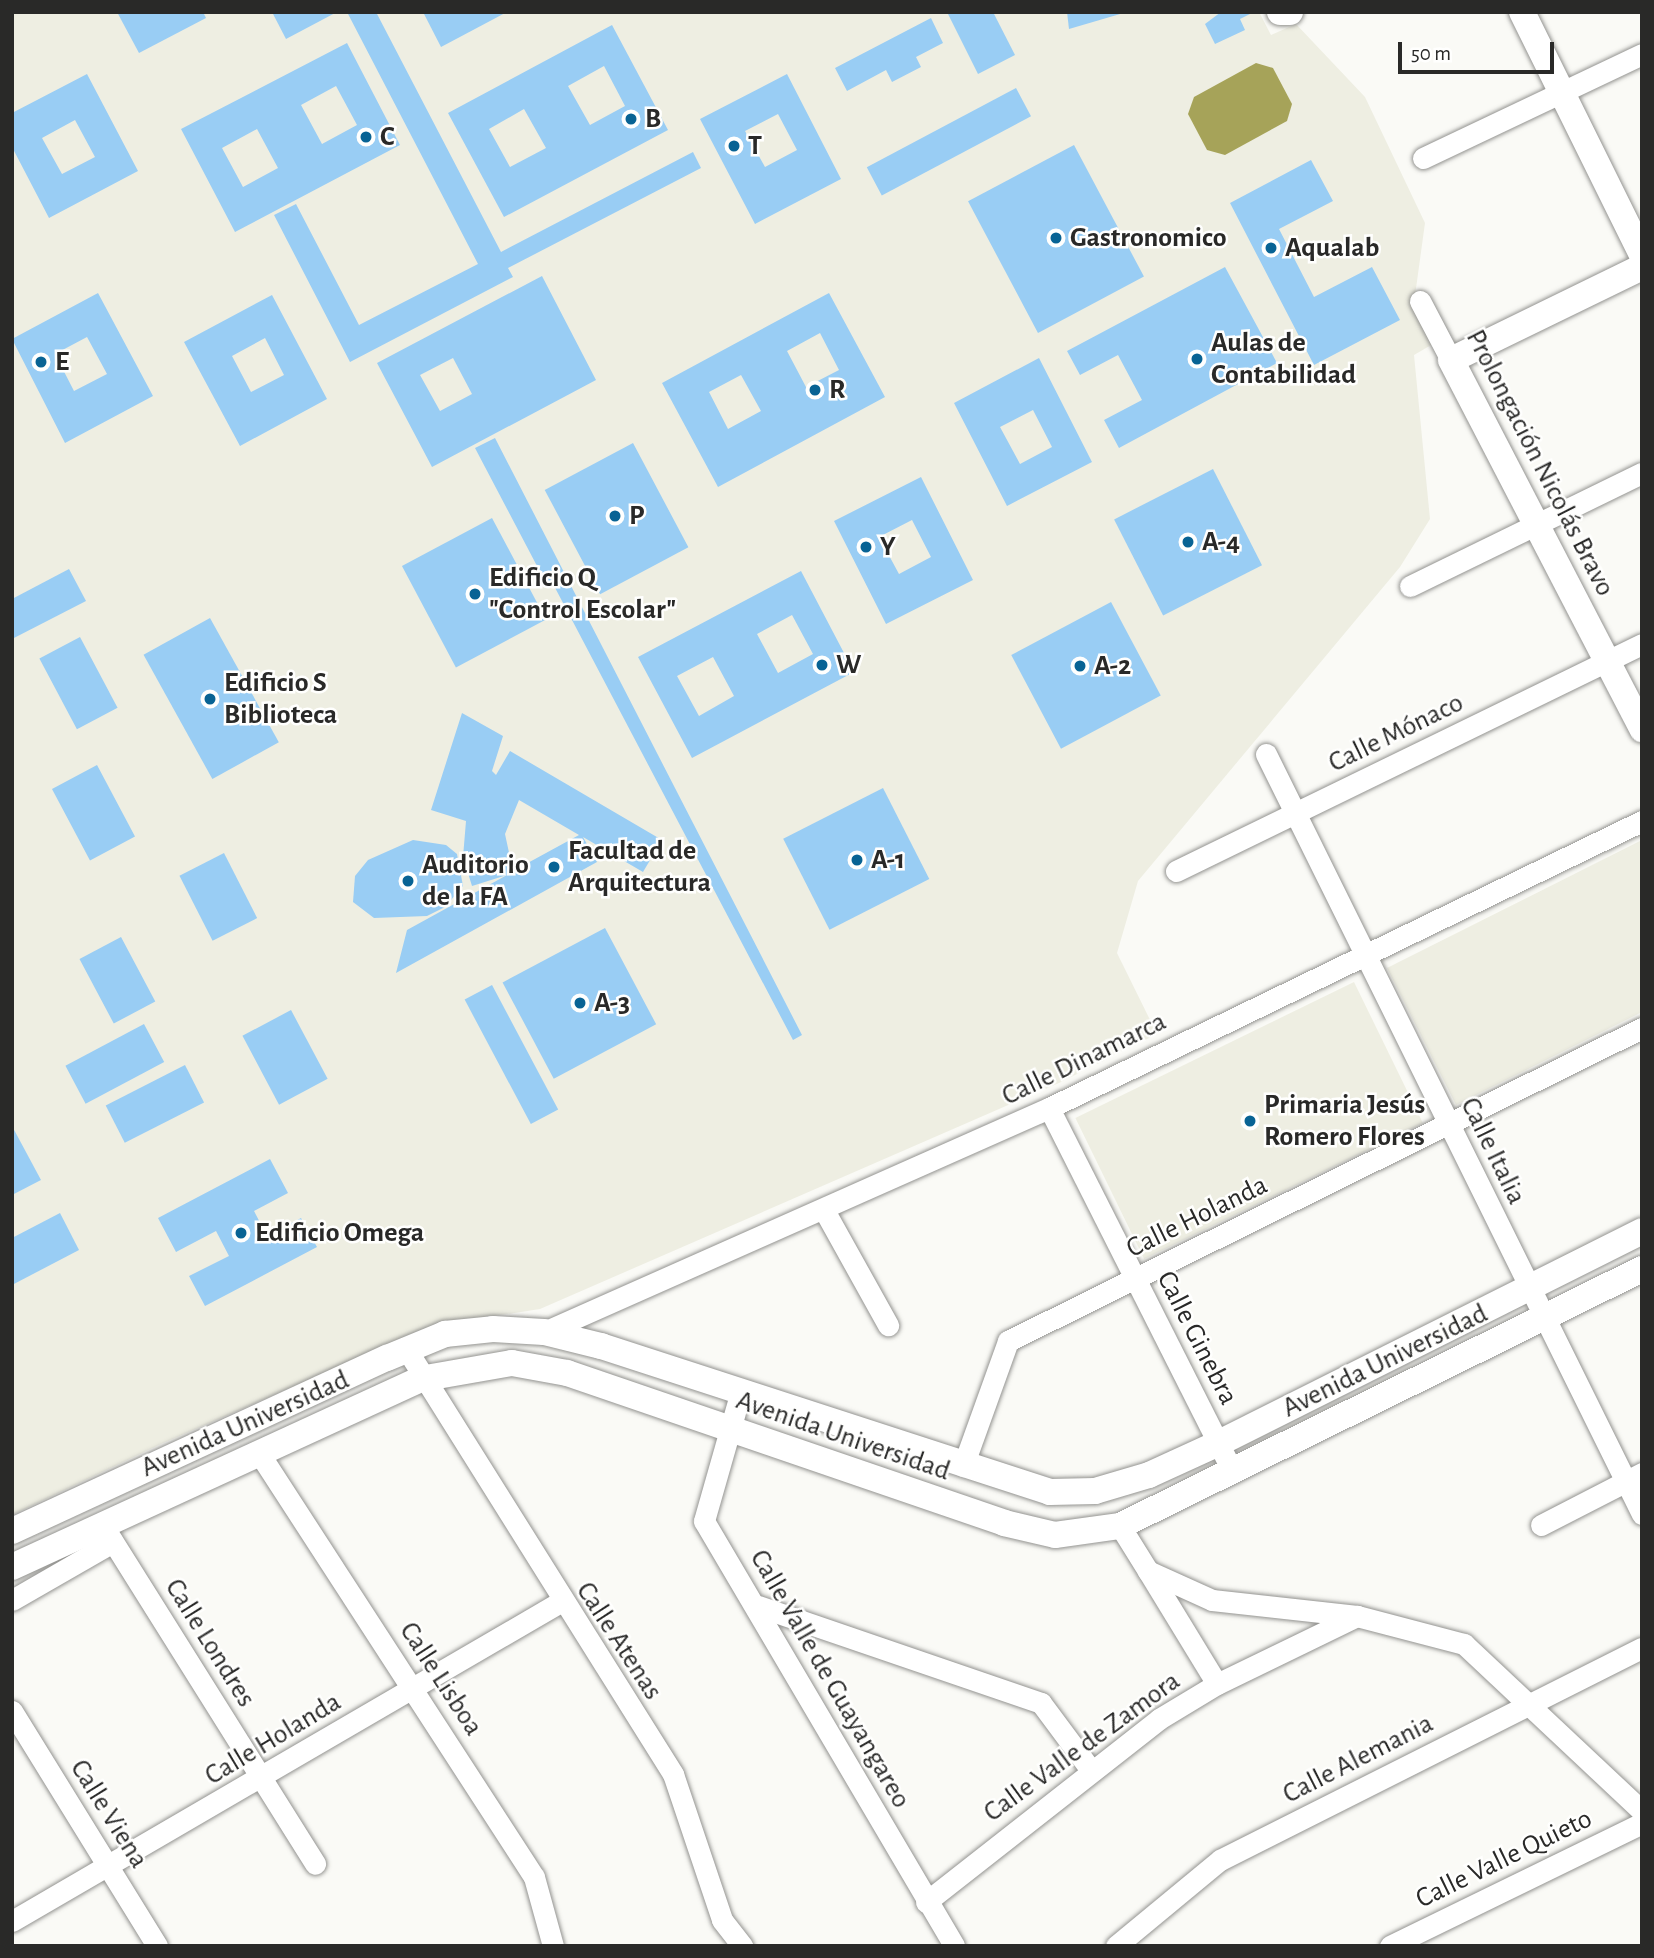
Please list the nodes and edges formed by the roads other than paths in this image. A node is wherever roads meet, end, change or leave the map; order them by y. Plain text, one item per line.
1 (1522, 12) edge
2 (1642, 54) edge
3 (1562, 92) junction
4 (1423, 158) dead end
5 (1642, 255) edge
6 (1642, 268) edge
7 (1420, 301) dead end
8 (1451, 360) junction
9 (1642, 473) edge
10 (1537, 524) junction
11 (1410, 586) dead end
12 (1642, 644) edge
13 (1606, 662) junction
14 (1642, 729) edge
15 (1266, 754) dead end
16 (1295, 813) junction
17 (1642, 821) edge
18 (1176, 872) dead end
19 (1364, 953) junction
20 (1642, 1028) edge
21 (1049, 1108) junction
22 (1449, 1125) junction
23 (824, 1210) junction
24 (1642, 1231) edge
25 (1642, 1269) edge
26 (1136, 1278) junction
27 (1530, 1287) junction
28 (1545, 1317) junction
29 (888, 1325) dead end
30 (544, 1332) junction
31 (407, 1350) junction
32 (421, 1379) junction
33 (741, 1391) junction
34 (727, 1430) junction
35 (1219, 1443) junction
36 (259, 1453) junction
37 (963, 1466) junction
38 (1232, 1471) junction
39 (1634, 1477) edge
40 (1642, 1514) edge
41 (1541, 1525) dead end
42 (1120, 1526) junction
43 (12, 1531) edge
44 (107, 1533) junction
45 (12, 1567) edge
46 (1148, 1571) junction
47 (12, 1600) edge
48 (560, 1602) junction
49 (758, 1606) junction
50 (1357, 1616) junction
51 (1642, 1648) edge
52 (1217, 1684) junction
53 (415, 1688) junction
54 (1530, 1704) junction
55 (12, 1711) edge
56 (1090, 1769) junction
57 (262, 1779) junction
58 (1642, 1811) edge
59 (1642, 1823) edge
60 (315, 1864) dead end
61 (109, 1868) junction
62 (926, 1902) junction
63 (12, 1921) edge
64 (157, 1946) edge
65 (553, 1946) edge
66 (742, 1946) edge
67 (954, 1946) edge
68 (1116, 1946) edge
69 (1390, 1946) edge

1 - 3 street
2 - 3 street
3 - 4 street
3 - 5 street
6 - 8 street
7 - 8 street, Prolongación Nicolás Bravo
8 - 10 street, Prolongación Nicolás Bravo
9 - 10 street
10 - 11 street
10 - 13 street, Prolongación Nicolás Bravo
12 - 13 street, Calle Mónaco
13 - 14 street, Prolongación Nicolás Bravo
13 - 16 street, Calle Mónaco
15 - 16 street, Calle Italia
16 - 18 street, Calle Mónaco
16 - 19 street, Calle Italia
17 - 19 street, Calle Dinamarca
19 - 21 street, Calle Dinamarca
19 - 22 street, Calle Italia
20 - 22 street, Calle Holanda
21 - 23 street, Calle Dinamarca
21 - 26 street, Calle Ginebra
22 - 26 street, Calle Holanda
22 - 27 street, Calle Italia
23 - 29 street
23 - 30 street, Calle Dinamarca
24 - 27 street, Avenida Universidad
25 - 28 street, Avenida Universidad
26 - 35 street, Calle Ginebra
26 - 37 street, Calle Holanda
27 - 28 street, Calle Italia
27 - 35 street, Avenida Universidad
28 - 38 street, Avenida Universidad
28 - 39 street, Calle Italia
30 - 31 street, Avenida Universidad
30 - 33 street, Avenida Universidad
31 - 32 street, Calle Atenas
31 - 43 street, Avenida Universidad
32 - 34 street, Avenida Universidad
32 - 36 street, Avenida Universidad
32 - 48 street, Calle Atenas
33 - 34 street, Calle Valle de Guayangareo
33 - 37 street, Avenida Universidad
34 - 42 street, Avenida Universidad
34 - 49 street, Calle Valle de Guayangareo
35 - 37 street, Avenida Universidad
35 - 38 street, Calle Ginebra
36 - 44 street, Avenida Universidad
36 - 53 street, Calle Lisboa
38 - 42 street, Avenida Universidad
39 - 40 street, Calle Italia
39 - 41 street
42 - 46 street
44 - 45 street, Avenida Universidad
44 - 47 street, Avenida Universidad
44 - 57 street, Calle Londres
46 - 50 street
46 - 52 street
48 - 53 street, Calle Holanda
48 - 66 street, Calle Atenas
49 - 56 street
49 - 62 street, Calle Valle de Guayangareo
50 - 52 street, Calle Valle de Zamora
50 - 54 street
51 - 54 street, Calle Alemania
52 - 56 street, Calle Valle de Zamora
53 - 57 street, Calle Holanda
53 - 65 street, Calle Lisboa
54 - 58 street
54 - 68 street, Calle Alemania
55 - 61 street, Calle Viena
56 - 62 street, Calle Valle de Zamora
57 - 60 street, Calle Londres
57 - 61 street, Calle Holanda
59 - 69 street, Calle Valle Quieto
61 - 63 street, Calle Holanda
61 - 64 street, Calle Viena
62 - 67 street, Calle Valle de Guayangareo

